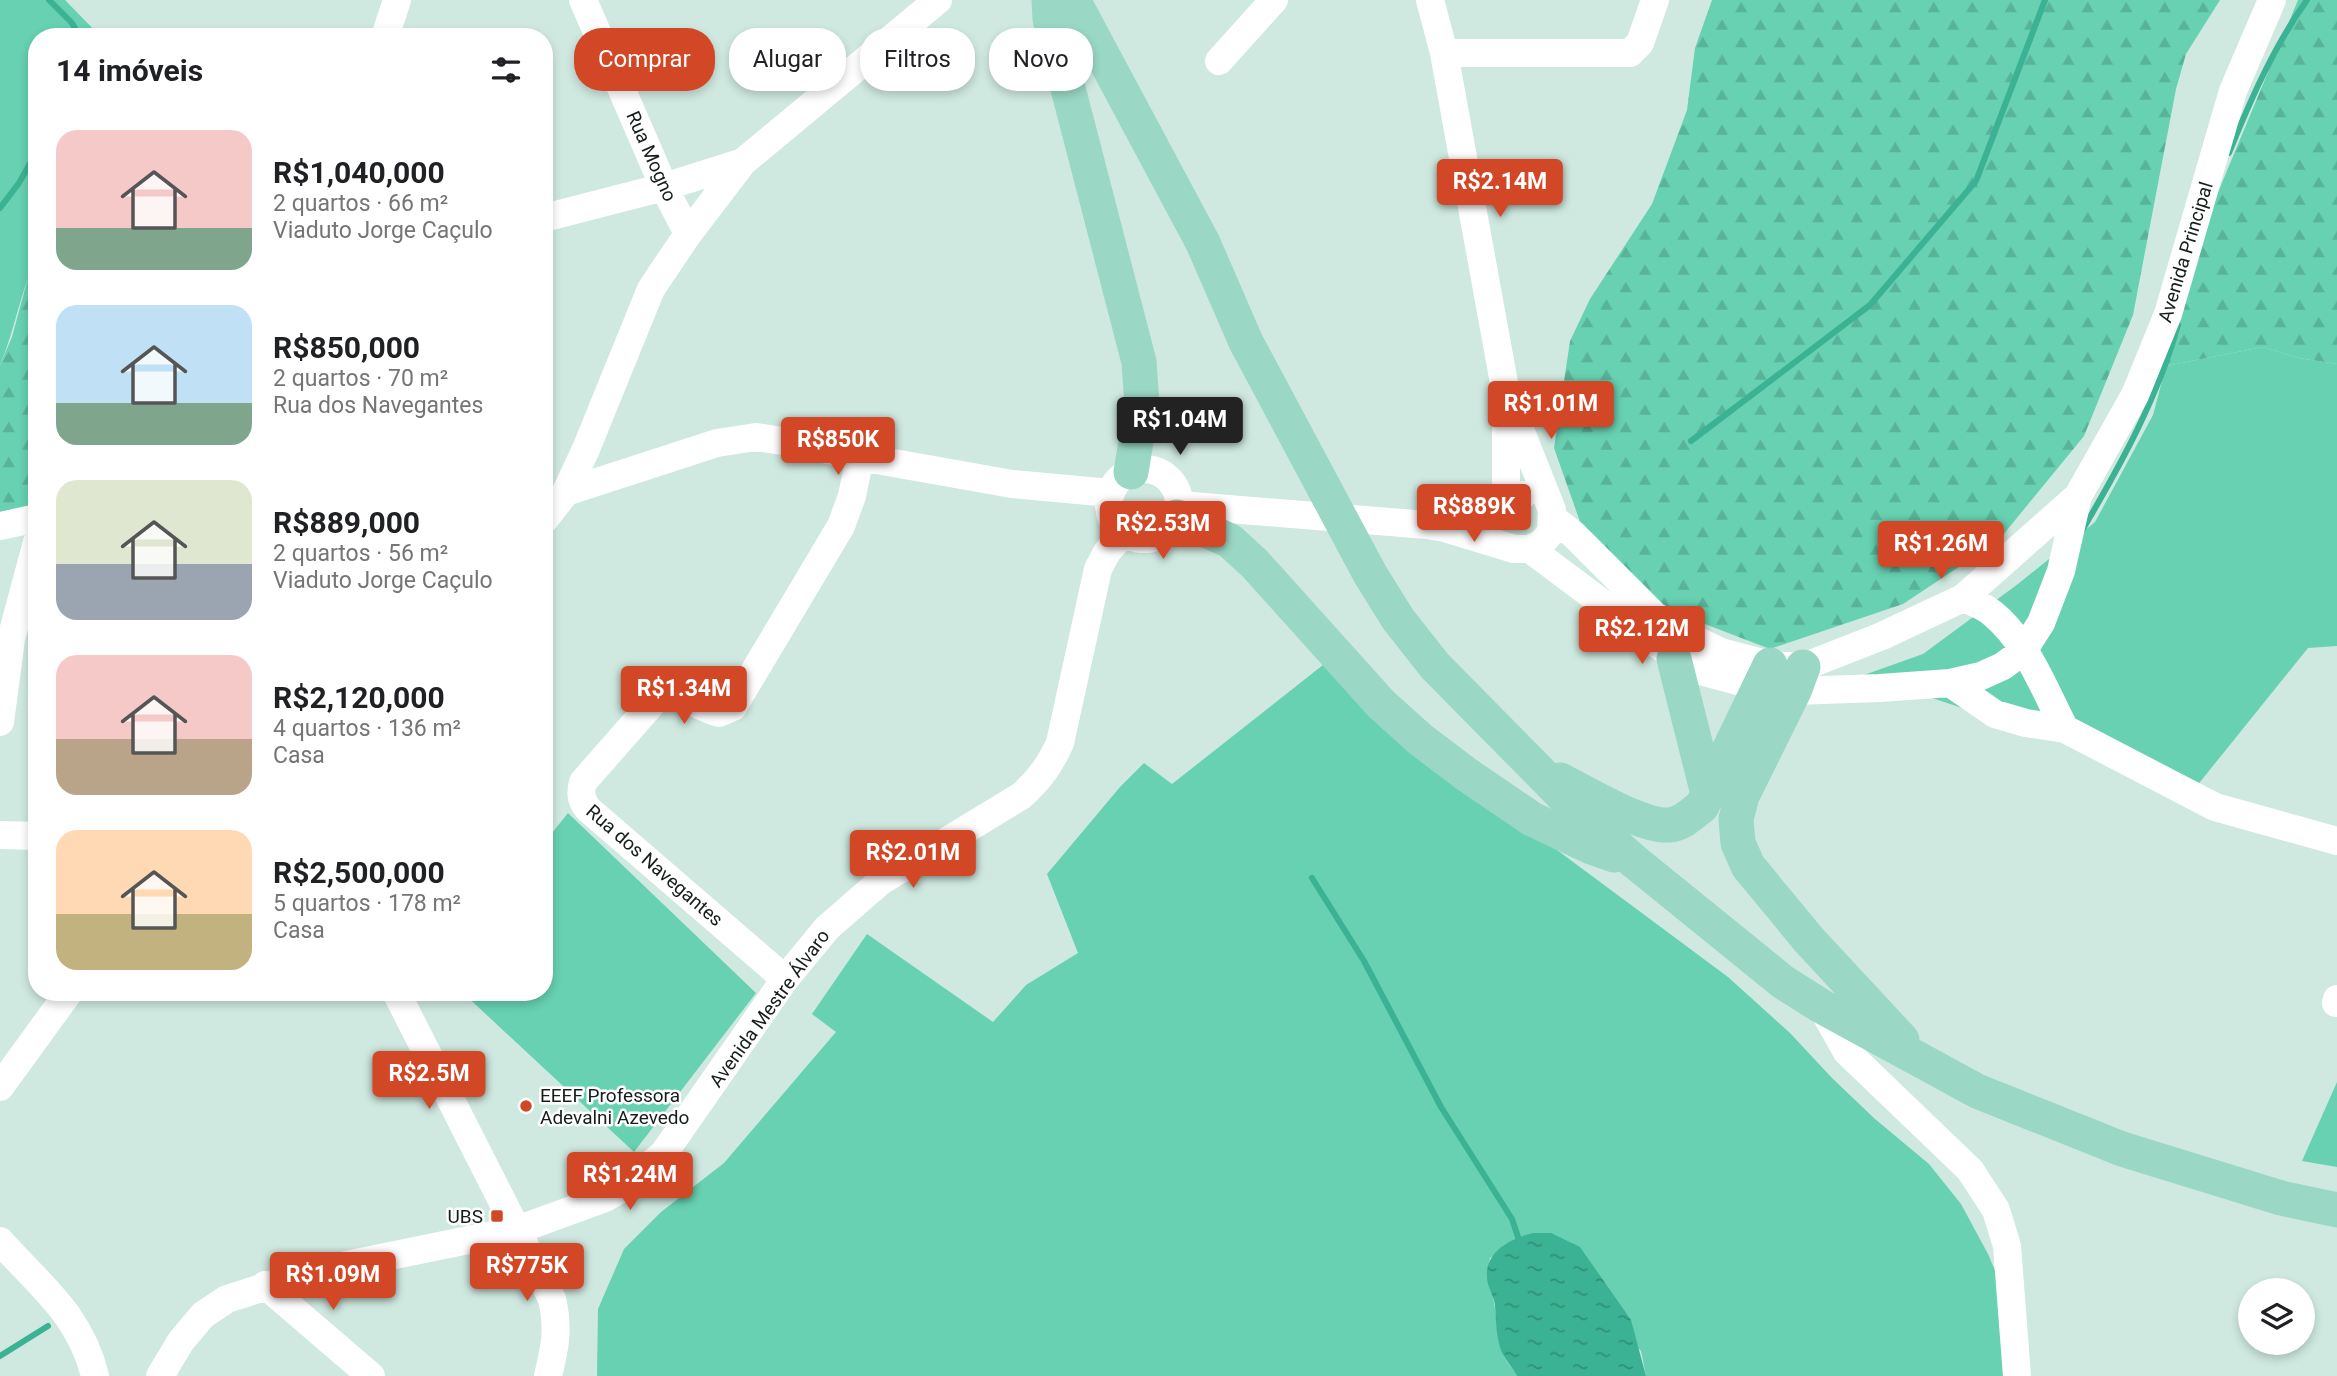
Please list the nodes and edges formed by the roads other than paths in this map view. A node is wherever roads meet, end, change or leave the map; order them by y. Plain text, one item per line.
1 (397, 0) edge
2 (583, 0) edge
3 (938, 0) edge
4 (1049, 0) edge
5 (1073, 0) edge
6 (1274, 0) edge
7 (1430, 0) edge
8 (1655, 0) edge
9 (2272, 0) edge
10 (388, 28) edge
11 (1444, 53) junction
12 (1219, 61) dead end
13 (743, 162) junction
14 (664, 187) junction
15 (553, 216) edge
16 (688, 234) junction
17 (1506, 394) junction
18 (860, 457) junction
19 (1121, 483) junction
20 (566, 492) junction
21 (2078, 496) junction
22 (1501, 506) junction
23 (553, 509) edge
24 (1179, 511) junction
25 (1552, 512) junction
26 (28, 520) edge
27 (0, 526) edge
28 (1436, 527) junction
29 (1124, 533) junction
30 (1522, 549) junction
31 (28, 576) edge
32 (1963, 598) junction
33 (2023, 651) junction
34 (1674, 659) junction
35 (1782, 678) junction
36 (1950, 683) junction
37 (0, 722) edge
38 (2065, 729) junction
39 (1532, 766) junction
40 (1707, 794) junction
41 (0, 835) edge
42 (28, 836) edge
43 (2337, 841) edge
44 (1635, 862) junction
45 (785, 979) junction
46 (62, 1001) edge
47 (401, 1001) edge
48 (1821, 1006) junction
49 (1924, 1063) junction
50 (0, 1087) edge
51 (2337, 1210) edge
52 (512, 1219) junction
53 (0, 1241) edge
54 (265, 1285) junction
55 (94, 1376) edge
56 (160, 1376) edge
57 (371, 1376) edge
58 (548, 1376) edge
59 (2017, 1376) edge

1 - 10 street
2 - 14 street, Rua Mogno
3 - 13 street
4 - 19 main road
5 - 39 main road
6 - 12 street
7 - 11 street
8 - 11 street
9 - 21 street, Avenida Principal
11 - 17 street
13 - 14 street
13 - 16 street
14 - 15 street
14 - 16 street, Rua Mogno
16 - 20 street
17 - 22 street
17 - 25 street
18 - 19 street
18 - 20 street
18 - 45 street, Rua dos Navegantes
19 - 24 street
19 - 29 street
20 - 23 street
21 - 32 street, Avenida Principal
21 - 33 street, Avenida Principal
22 - 25 street
22 - 28 street
22 - 30 street
24 - 28 street
24 - 29 street
24 - 44 main road
25 - 30 street
25 - 35 street
26 - 27 street
28 - 30 street
29 - 45 street, Avenida Mestre Álvaro
30 - 34 street
31 - 37 street
32 - 33 street
32 - 35 street, Avenida Principal
33 - 36 street, Avenida Principal
33 - 38 street
34 - 35 street
34 - 40 main road
35 - 36 street, Avenida Principal
35 - 40 main road
35 - 49 main road
36 - 38 street
38 - 43 street
39 - 40 main road
39 - 44 main road
41 - 42 street
44 - 48 main road
45 - 52 street, Avenida Mestre Álvaro
46 - 50 street
47 - 52 street
48 - 49 main road
48 - 59 street
49 - 51 main road
52 - 54 street, Avenida Mestre Álvaro
52 - 58 street
53 - 55 street
54 - 56 street, Avenida Mestre Álvaro
54 - 57 street

